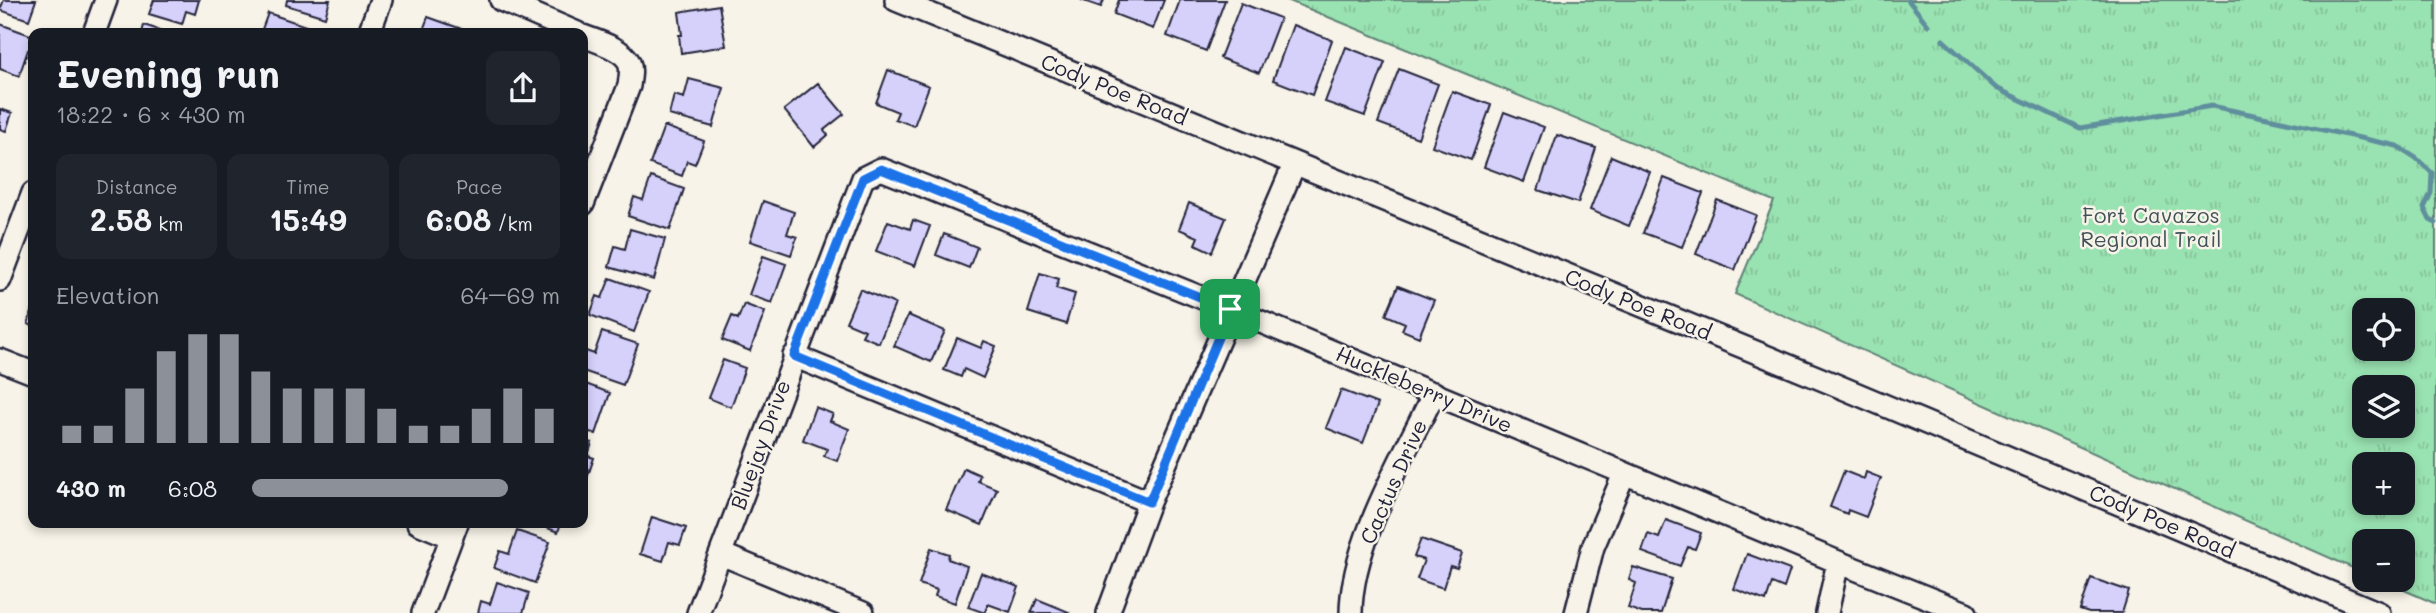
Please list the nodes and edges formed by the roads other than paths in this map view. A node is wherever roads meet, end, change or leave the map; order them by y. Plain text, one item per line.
1 (106, 0) edge
2 (381, 0) edge
3 (501, 0) edge
4 (896, 0) edge
5 (96, 28) edge
6 (371, 28) edge
7 (565, 28) edge
8 (588, 38) edge
9 (1294, 165) junction
10 (881, 169) joint
11 (588, 191) edge
12 (28, 206) edge
13 (0, 281) edge
14 (1230, 309) junction
15 (794, 356) junction
16 (0, 360) edge
17 (28, 371) edge
18 (1434, 393) junction
19 (1624, 474) junction
20 (1149, 502) junction
21 (455, 530) edge
22 (721, 554) junction
23 (1838, 562) junction
24 (2371, 611) edge
25 (423, 613) edge
26 (698, 613) edge
27 (863, 613) edge
28 (1108, 613) edge
29 (1351, 613) edge
30 (1576, 613) edge
31 (1828, 613) edge
32 (1966, 613) edge

1 - 5 street
2 - 6 street
3 - 7 street
4 - 9 street, Cody Poe Road
8 - 11 street
9 - 14 street
9 - 24 street, Cody Poe Road
10 - 14 street, Huckleberry Drive
10 - 15 street, Bluejay Drive
12 - 13 street
14 - 18 street, Huckleberry Drive
14 - 20 street
15 - 20 street
15 - 22 street, Bluejay Drive
16 - 17 street
18 - 19 street, Huckleberry Drive
18 - 29 street, Cactus Drive
19 - 23 street, Huckleberry Drive
19 - 30 street
20 - 28 street
21 - 25 street
22 - 26 street, Bluejay Drive
22 - 27 street
23 - 31 street
23 - 32 street, Huckleberry Drive

